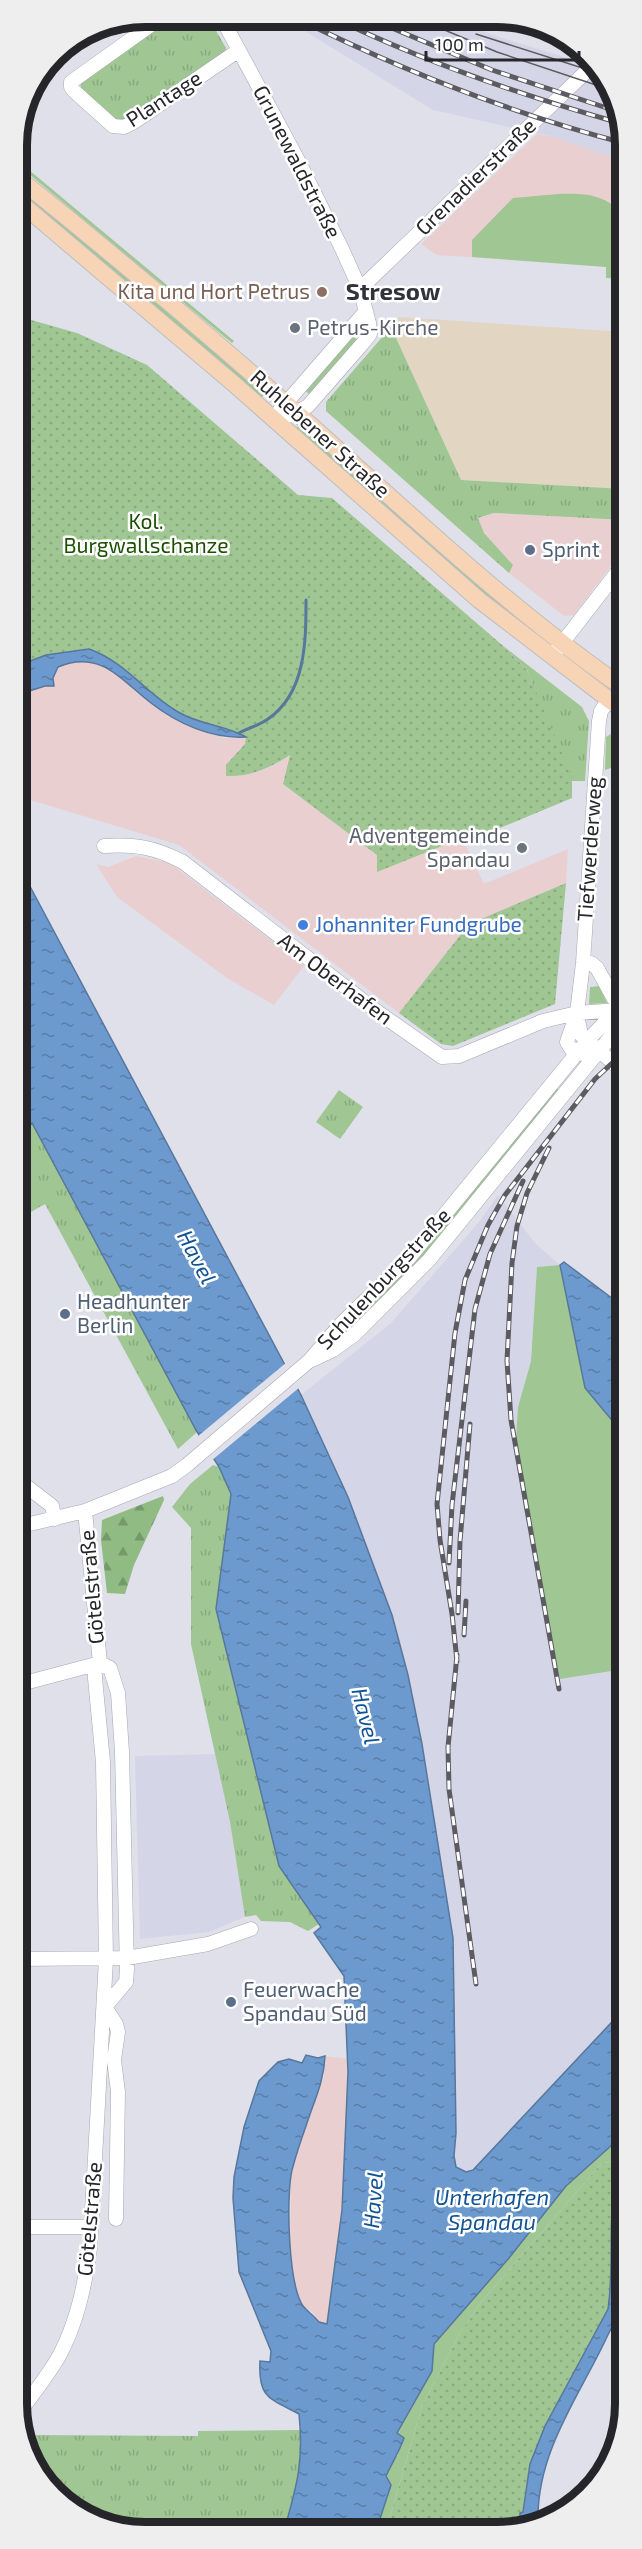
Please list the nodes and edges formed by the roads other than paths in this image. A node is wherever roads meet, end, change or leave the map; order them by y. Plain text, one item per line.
1 (148, 27) edge
2 (226, 27) edge
3 (239, 50) junction
4 (588, 70) edge
5 (27, 185) edge
6 (27, 209) edge
7 (360, 289) junction
8 (290, 408) junction
9 (275, 420) junction
10 (615, 574) edge
11 (562, 643) junction
12 (551, 657) junction
13 (615, 682) edge
14 (608, 701) junction
15 (615, 706) edge
16 (104, 846) dead end
17 (583, 963) junction
18 (615, 1000) edge
19 (577, 1013) junction
20 (615, 1014) edge
21 (615, 1018) edge
22 (615, 1026) edge
23 (587, 1041) junction
24 (598, 1051) junction
25 (575, 1054) junction
26 (615, 1065) edge
27 (309, 1361) junction
28 (27, 1487) edge
29 (85, 1510) junction
30 (55, 1519) junction
31 (27, 1525) edge
32 (100, 1663) junction
33 (27, 1682) edge
34 (251, 1929) dead end
35 (127, 1958) junction
36 (27, 1959) edge
37 (106, 1959) junction
38 (105, 2007) junction
39 (116, 2219) dead end
40 (27, 2227) edge
41 (91, 2227) junction
42 (27, 2401) edge

1 - 3 street, Plantage
2 - 3 street, Grunewaldstraße
3 - 7 street, Grunewaldstraße
4 - 7 street, Grenadierstraße
5 - 8 main road, Ruhlebener Straße
6 - 9 main road, Ruhlebener Straße
7 - 8 street, Grunewaldstraße
8 - 9 street, Grunewaldstraße
8 - 11 main road, Ruhlebener Straße
9 - 12 main road, Ruhlebener Straße
10 - 11 street
11 - 12 street
11 - 13 main road, Ruhlebener Straße
12 - 14 main road, Ruhlebener Straße
14 - 15 main road, Ruhlebener Straße
14 - 17 street, Tiefwerderweg
16 - 19 street, Am Oberhafen
17 - 18 street
17 - 19 street, Tiefwerderweg
19 - 20 street
19 - 23 street, Tiefwerderweg
19 - 25 street, Tiefwerderweg
21 - 23 street, Schulenburgstraße
22 - 24 street, Schulenburgstraße
23 - 24 street, Tiefwerderweg
23 - 25 street, Schulenburgstraße
24 - 25 street
24 - 26 street, Tiefwerderweg
24 - 27 street, Schulenburgstraße
25 - 27 street, Schulenburgstraße
27 - 29 street, Götelstraße
28 - 30 street
29 - 30 street, Götelstraße
29 - 32 street, Götelstraße
30 - 31 street, Götelstraße
32 - 33 street
32 - 35 street, Götelstraße
32 - 37 street, Götelstraße
34 - 35 street
35 - 37 street
35 - 38 street, Götelstraße
36 - 37 street
37 - 38 street, Götelstraße
38 - 39 street
38 - 41 street, Götelstraße
40 - 41 street
41 - 42 street, Götelstraße

